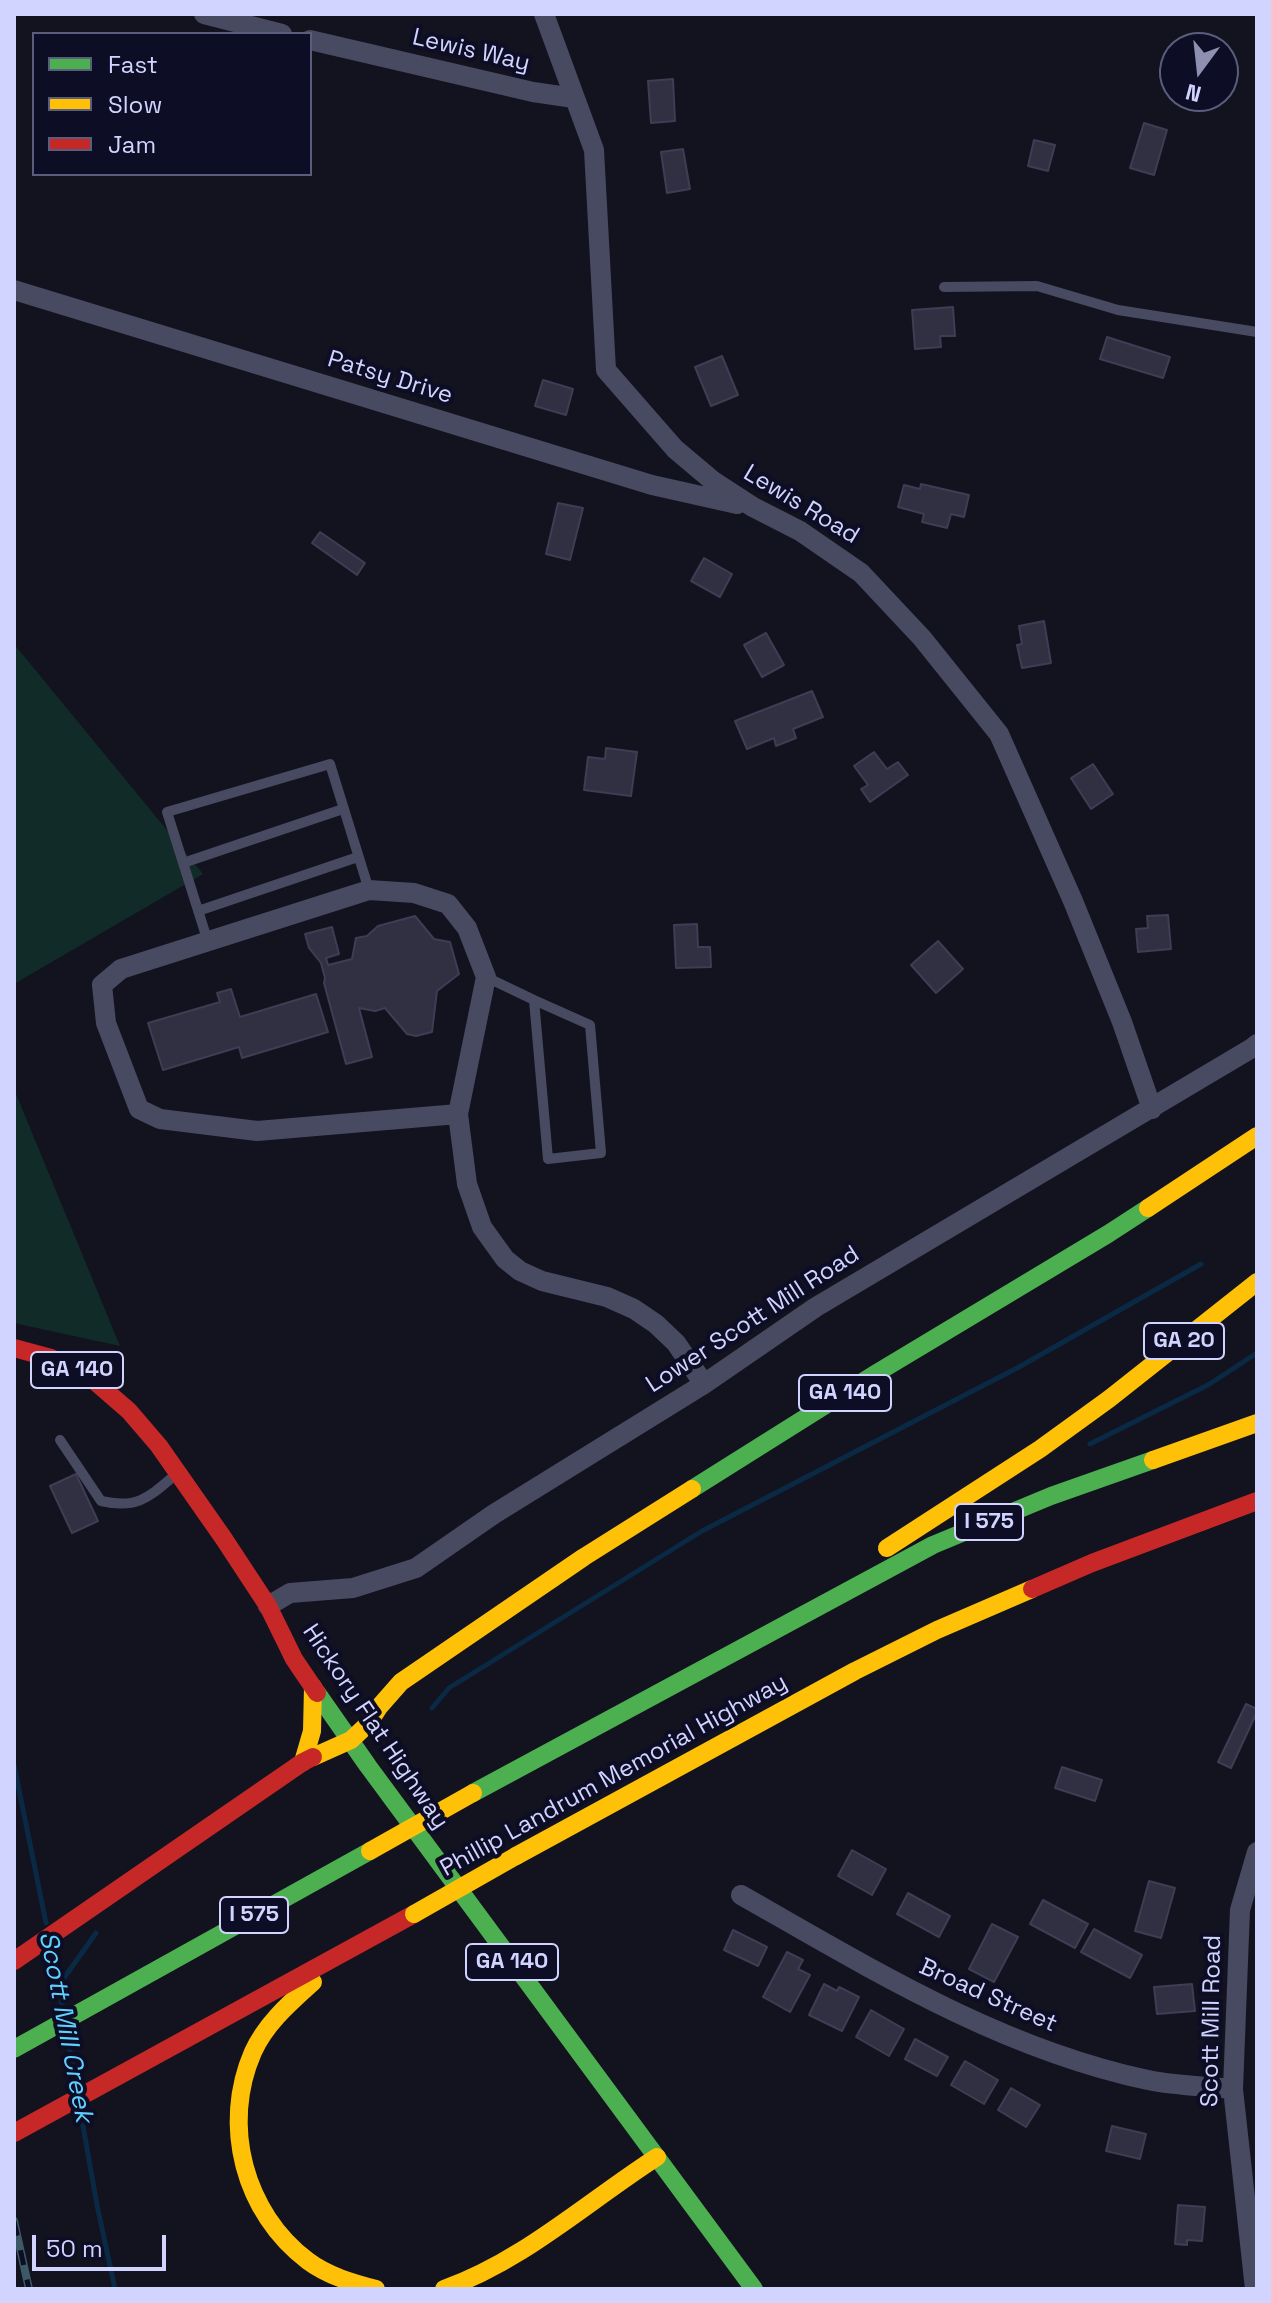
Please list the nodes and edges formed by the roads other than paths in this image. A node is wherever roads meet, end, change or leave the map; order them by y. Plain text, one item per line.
1 (204, 14) edge
2 (544, 14) edge
3 (274, 32) edge
4 (312, 40) edge
5 (574, 98) junction
6 (944, 287) dead end
7 (14, 290) edge
8 (1257, 332) edge
9 (753, 507) junction
10 (343, 809) junction
11 (358, 857) junction
12 (183, 863) junction
13 (369, 890) junction
14 (198, 911) junction
15 (208, 942) junction
16 (486, 977) junction
17 (534, 1000) junction
18 (1257, 1044) edge
19 (1152, 1109) junction
20 (458, 1114) junction
21 (1257, 1136) edge
22 (1243, 1167) dead end
23 (1108, 1234) junction
24 (1257, 1282) edge
25 (14, 1348) edge
26 (704, 1384) junction
27 (1257, 1423) edge
28 (60, 1440) dead end
29 (179, 1472) junction
30 (1257, 1501) edge
31 (268, 1606) junction
32 (734, 1651) junction
33 (313, 1687) junction
34 (351, 1740) junction
35 (303, 1762) junction
36 (1257, 1852) edge
37 (741, 1895) dead end
38 (351, 1948) junction
39 (14, 1961) edge
40 (14, 2049) edge
41 (1233, 2089) junction
42 (14, 2133) edge
43 (657, 2157) junction
44 (376, 2289) edge
45 (444, 2289) edge
46 (754, 2289) edge
47 (1255, 2289) edge

1 - 3 street
2 - 5 street, Lewis Road
4 - 5 street, Lewis Way
5 - 9 street, Lewis Road
6 - 8 lane
7 - 9 street, Patsy Drive
9 - 19 street, Lewis Road
10 - 11 lane
10 - 12 lane
10 - 12 lane
11 - 13 lane
11 - 14 lane
12 - 14 lane
13 - 15 street
13 - 16 street
14 - 15 lane
15 - 20 street
16 - 17 lane
16 - 20 street
17 - 17 lane
18 - 19 street, Lower Scott Mill Road
19 - 26 street, Lower Scott Mill Road
20 - 26 street
21 - 23 main road
22 - 23 main road, GA 140
23 - 34 main road, GA 140
24 - 32 main road, GA 20
25 - 29 main road, Hickory Flat Highway / GA 140
26 - 31 street, Lower Scott Mill Road
27 - 32 main road, Phillip Landrum Memorial Highway / I 575
28 - 29 lane
29 - 31 main road, Hickory Flat Highway / GA 140
30 - 38 main road, Phillip Landrum Memorial Highway, bridge
31 - 33 main road, Hickory Flat Highway / GA 140
32 - 40 main road, Phillip Landrum Memorial Highway / I 575, bridge
33 - 34 main road, Hickory Flat Highway / GA 140
33 - 35 main road
34 - 35 main road
34 - 43 main road, Hickory Flat Highway / GA 140
35 - 39 main road
36 - 41 street, Scott Mill Road
37 - 41 street, Broad Street
38 - 42 main road, Phillip Landrum Memorial Highway
38 - 44 main road
41 - 47 street, Scott Mill Road
43 - 45 main road
43 - 46 main road, Hickory Flat Highway

